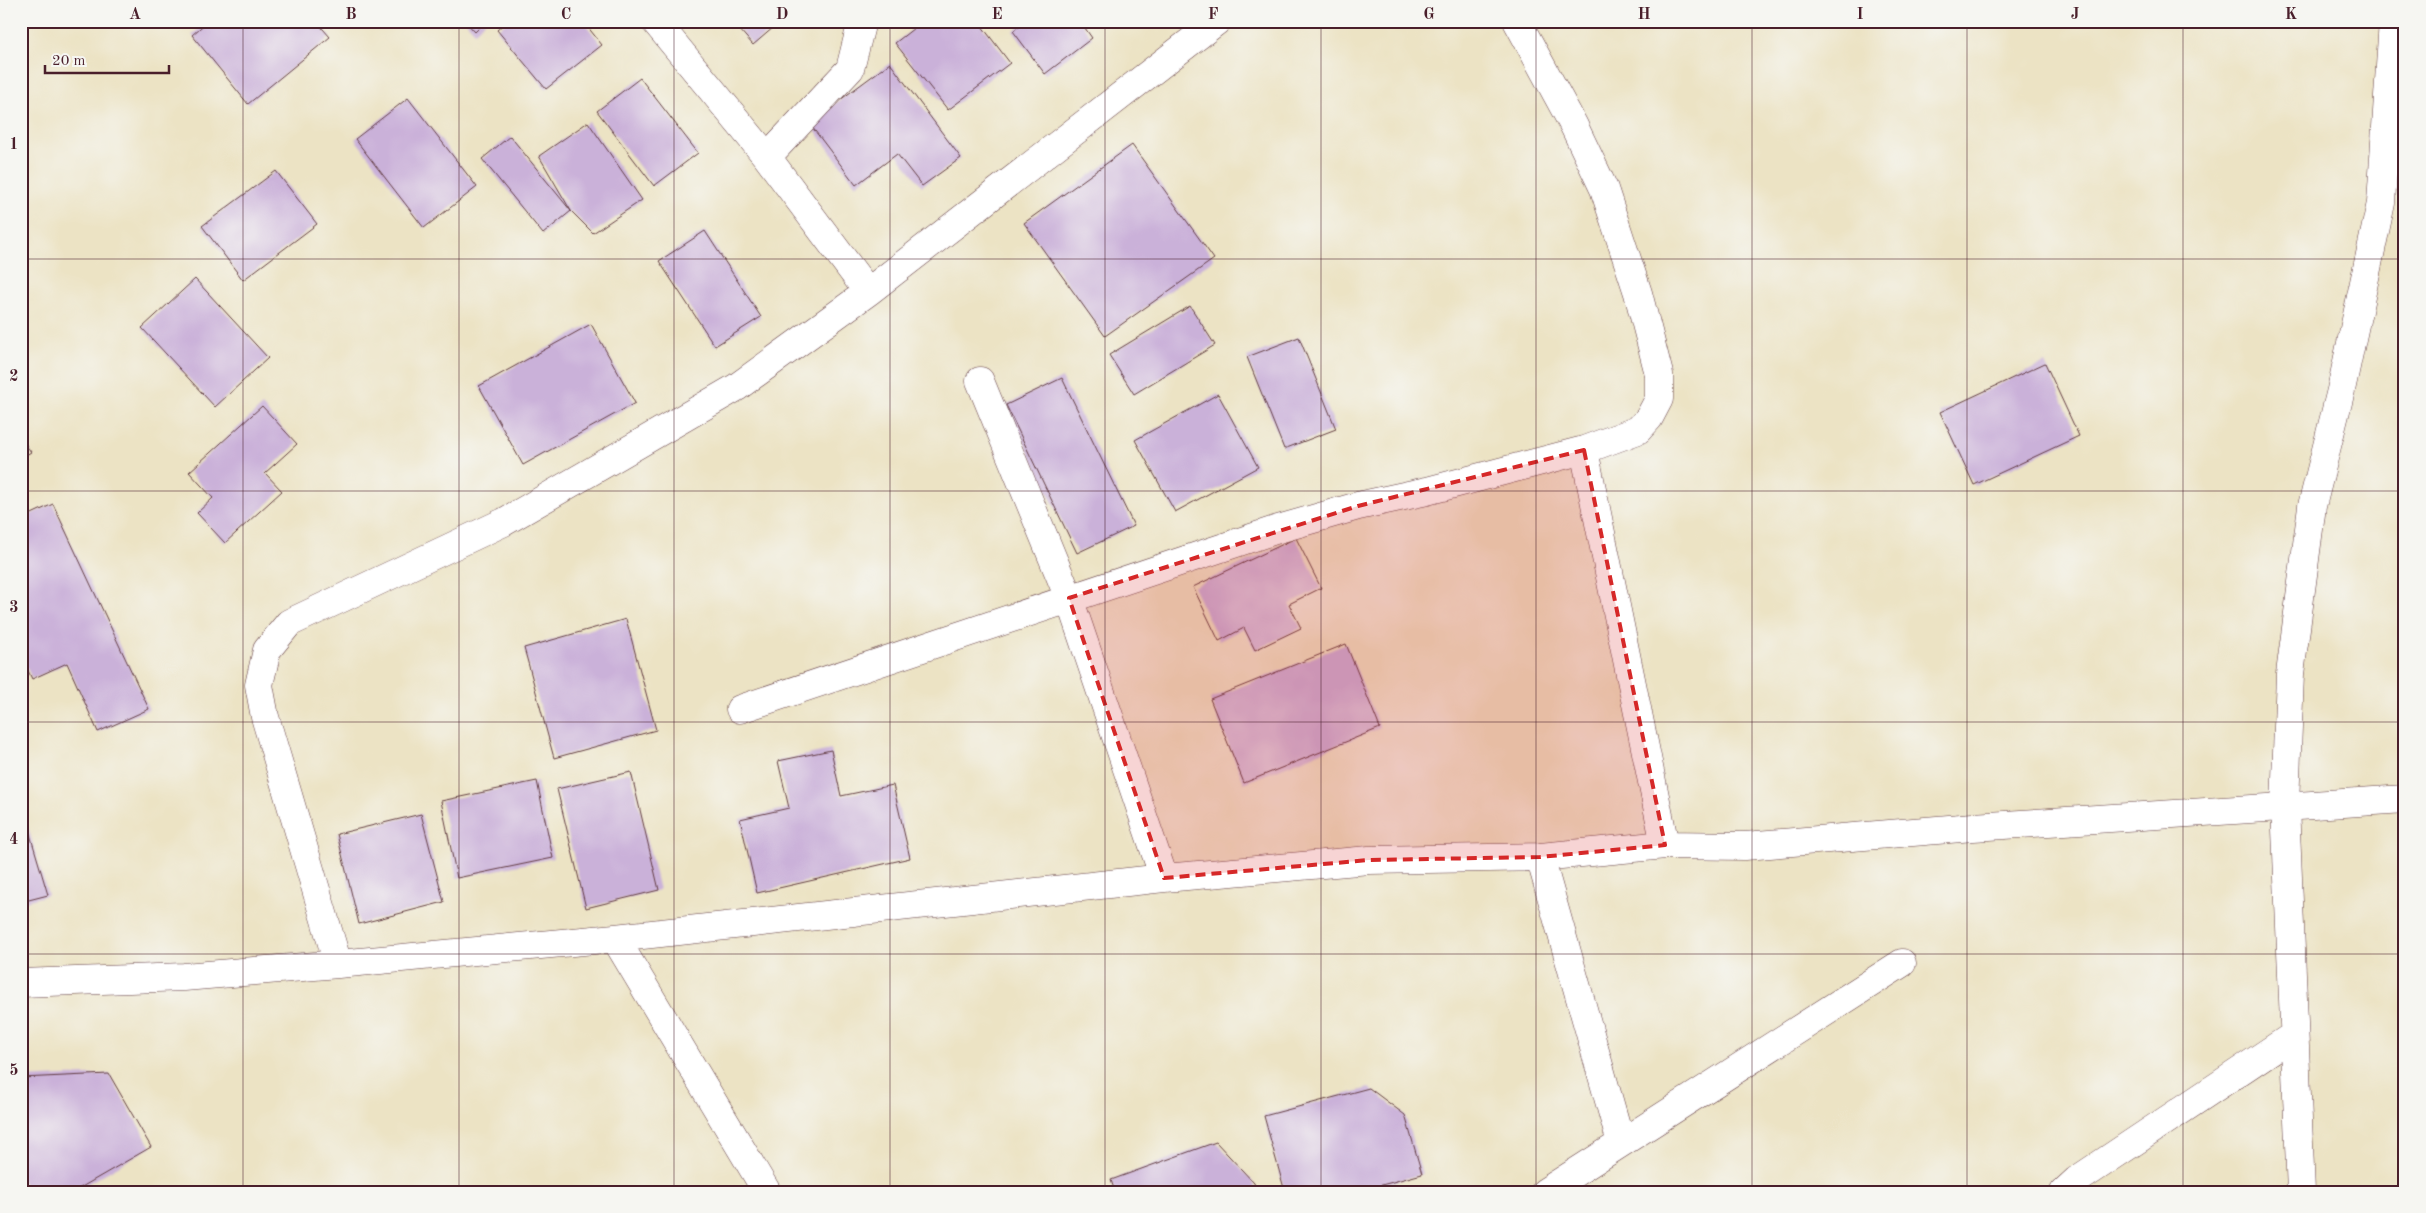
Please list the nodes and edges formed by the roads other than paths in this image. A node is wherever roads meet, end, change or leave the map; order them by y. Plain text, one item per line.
1 (655, 21) edge
2 (862, 21) edge
3 (1217, 21) edge
4 (1517, 21) edge
5 (2393, 21) edge
6 (767, 157) junction
7 (868, 292) junction
8 (980, 381) dead end
9 (1584, 450) junction
10 (1069, 598) junction
11 (740, 709) dead end
12 (2405, 799) edge
13 (2285, 805) junction
14 (1664, 845) junction
15 (1540, 857) junction
16 (1164, 878) junction
17 (615, 938) junction
18 (1902, 963) dead end
19 (338, 964) junction
20 (21, 983) edge
21 (2294, 1034) junction
22 (1621, 1143) junction
23 (767, 1192) edge
24 (1545, 1192) edge
25 (2064, 1192) edge
26 (2301, 1192) edge

1 - 6 street
2 - 6 street
3 - 7 street
4 - 9 street
5 - 13 street
6 - 7 street
7 - 19 street
8 - 10 street
9 - 10 street
9 - 14 street
10 - 11 street
10 - 16 street
12 - 13 street
13 - 14 street
13 - 21 street
14 - 15 street
15 - 16 street
15 - 22 street
16 - 17 street
17 - 19 street
17 - 23 street
18 - 22 street
19 - 20 street
21 - 25 street
21 - 26 street
22 - 24 street

